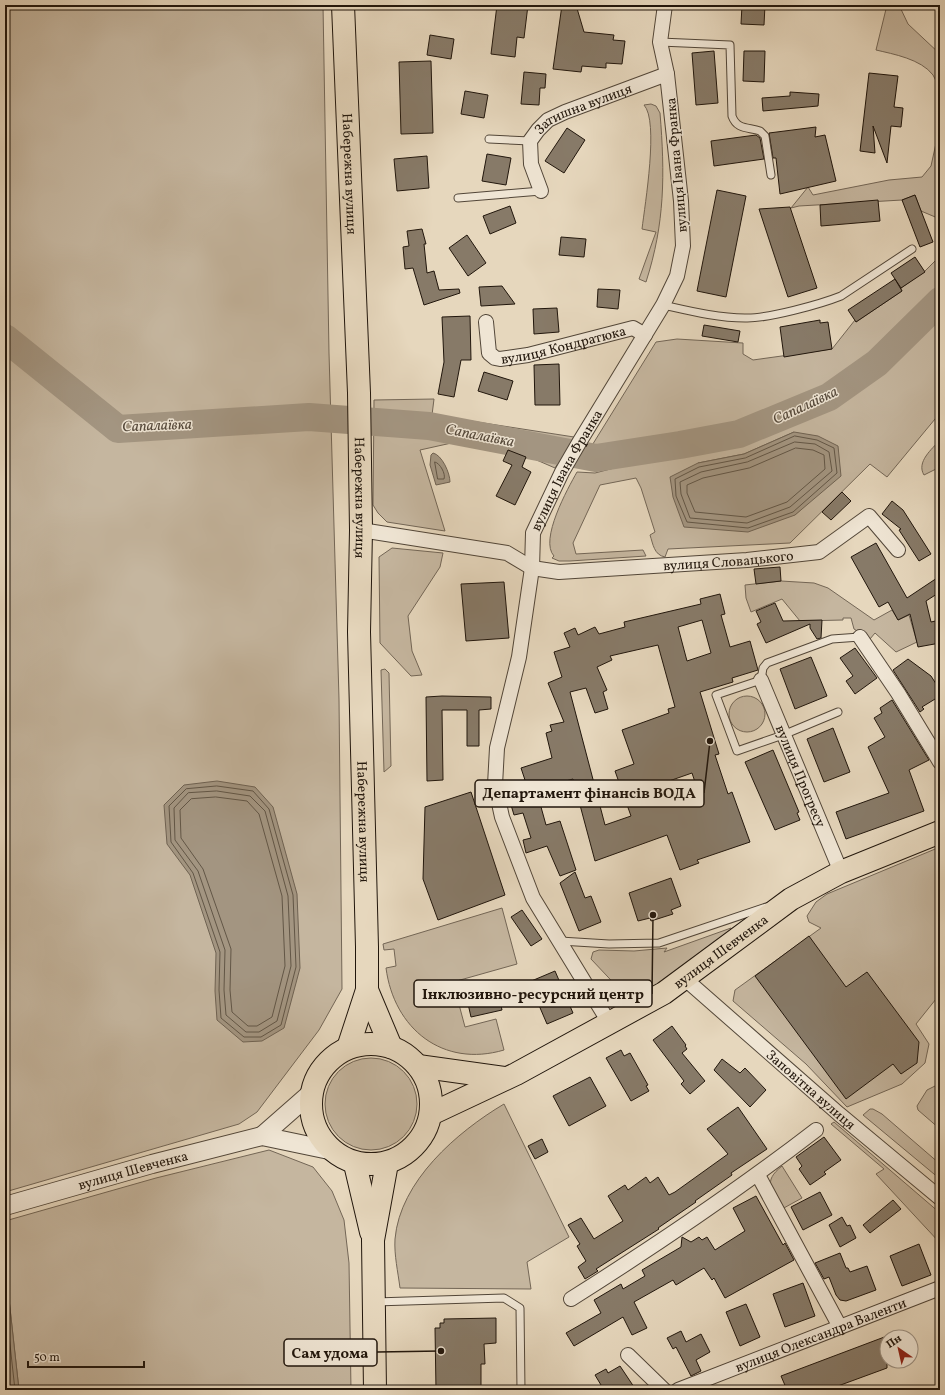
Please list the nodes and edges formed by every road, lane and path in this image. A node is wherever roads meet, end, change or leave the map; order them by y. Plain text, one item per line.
1 (343, 5) edge
2 (665, 5) edge
3 (660, 42) junction
4 (667, 74) junction
5 (489, 139) dead end
6 (530, 142) junction
7 (771, 175) dead end
8 (540, 191) joint
9 (458, 198) dead end
10 (912, 249) dead end
11 (663, 305) junction
12 (486, 322) dead end
13 (645, 335) junction
14 (361, 530) junction
15 (898, 550) dead end
16 (532, 568) junction
17 (860, 637) joint
18 (761, 680) junction
19 (838, 712) dead end
20 (783, 735) junction
21 (940, 762) edge
22 (940, 832) edge
23 (841, 872) junction
24 (791, 899) junction
25 (560, 941) junction
26 (684, 978) junction
27 (367, 990) junction
28 (610, 1024) junction
29 (391, 1047) junction
30 (348, 1048) junction
31 (418, 1066) junction
32 (504, 1078) junction
33 (311, 1093) junction
34 (431, 1114) junction
35 (816, 1130) dead end
36 (262, 1136) junction
37 (329, 1150) junction
38 (387, 1163) junction
39 (355, 1164) junction
40 (758, 1175) junction
41 (940, 1198) edge
42 (5, 1206) edge
43 (373, 1240) junction
44 (940, 1288) edge
45 (571, 1299) dead end
46 (374, 1302) junction
47 (840, 1328) junction
48 (628, 1355) dead end
49 (375, 1390) edge
50 (521, 1390) edge
51 (664, 1390) edge
52 (678, 1390) edge

1 - 14 main road, Набережна вулиця
2 - 3 street, вулиця Івана Франка
3 - 4 street, вулиця Івана Франка
3 - 7 lane
4 - 6 street, Затишна вулиця
4 - 11 street, вулиця Івана Франка
5 - 6 lane
6 - 8 street, Затишна вулиця
8 - 9 lane
10 - 11 lane
11 - 13 street, вулиця Івана Франка
12 - 13 street, вулиця Кондратюка
13 - 16 street, вулиця Івана Франка
14 - 16 street
14 - 27 main road, Набережна вулиця
15 - 16 street, вулиця Словацького
16 - 25 street, вулиця Івана Франка
17 - 18 lane
17 - 21 street
18 - 20 street, вулиця Прогресу
18 - 20 lane
19 - 20 lane
20 - 23 street, вулиця Прогресу
22 - 23 main road, вулиця Шевченка
23 - 24 main road, вулиця Шевченка
24 - 25 lane
24 - 26 main road, вулиця Шевченка
25 - 28 street, вулиця Івана Франка
26 - 28 main road, вулиця Шевченка
26 - 41 street, Заповітна вулиця
27 - 29 main road, Набережна вулиця
27 - 30 main road, Набережна вулиця
28 - 32 main road, вулиця Шевченка
29 - 30 main road
29 - 31 main road
30 - 33 main road
31 - 32 main road
31 - 34 main road
32 - 34 main road, вулиця Шевченка
33 - 36 street, вулиця Шевченка
33 - 37 main road
34 - 38 main road
35 - 40 street, Заповітна вулиця
36 - 37 street, вулиця Шевченка
36 - 42 street, вулиця Шевченка
37 - 39 main road
38 - 39 main road
38 - 43 main road
39 - 43 main road
40 - 45 street, Заповітна вулиця
40 - 47 street
43 - 46 main road
44 - 47 street, вулиця Олександра Валенти
46 - 49 main road
46 - 50 lane
47 - 52 street, вулиця Олександра Валенти
48 - 51 street

